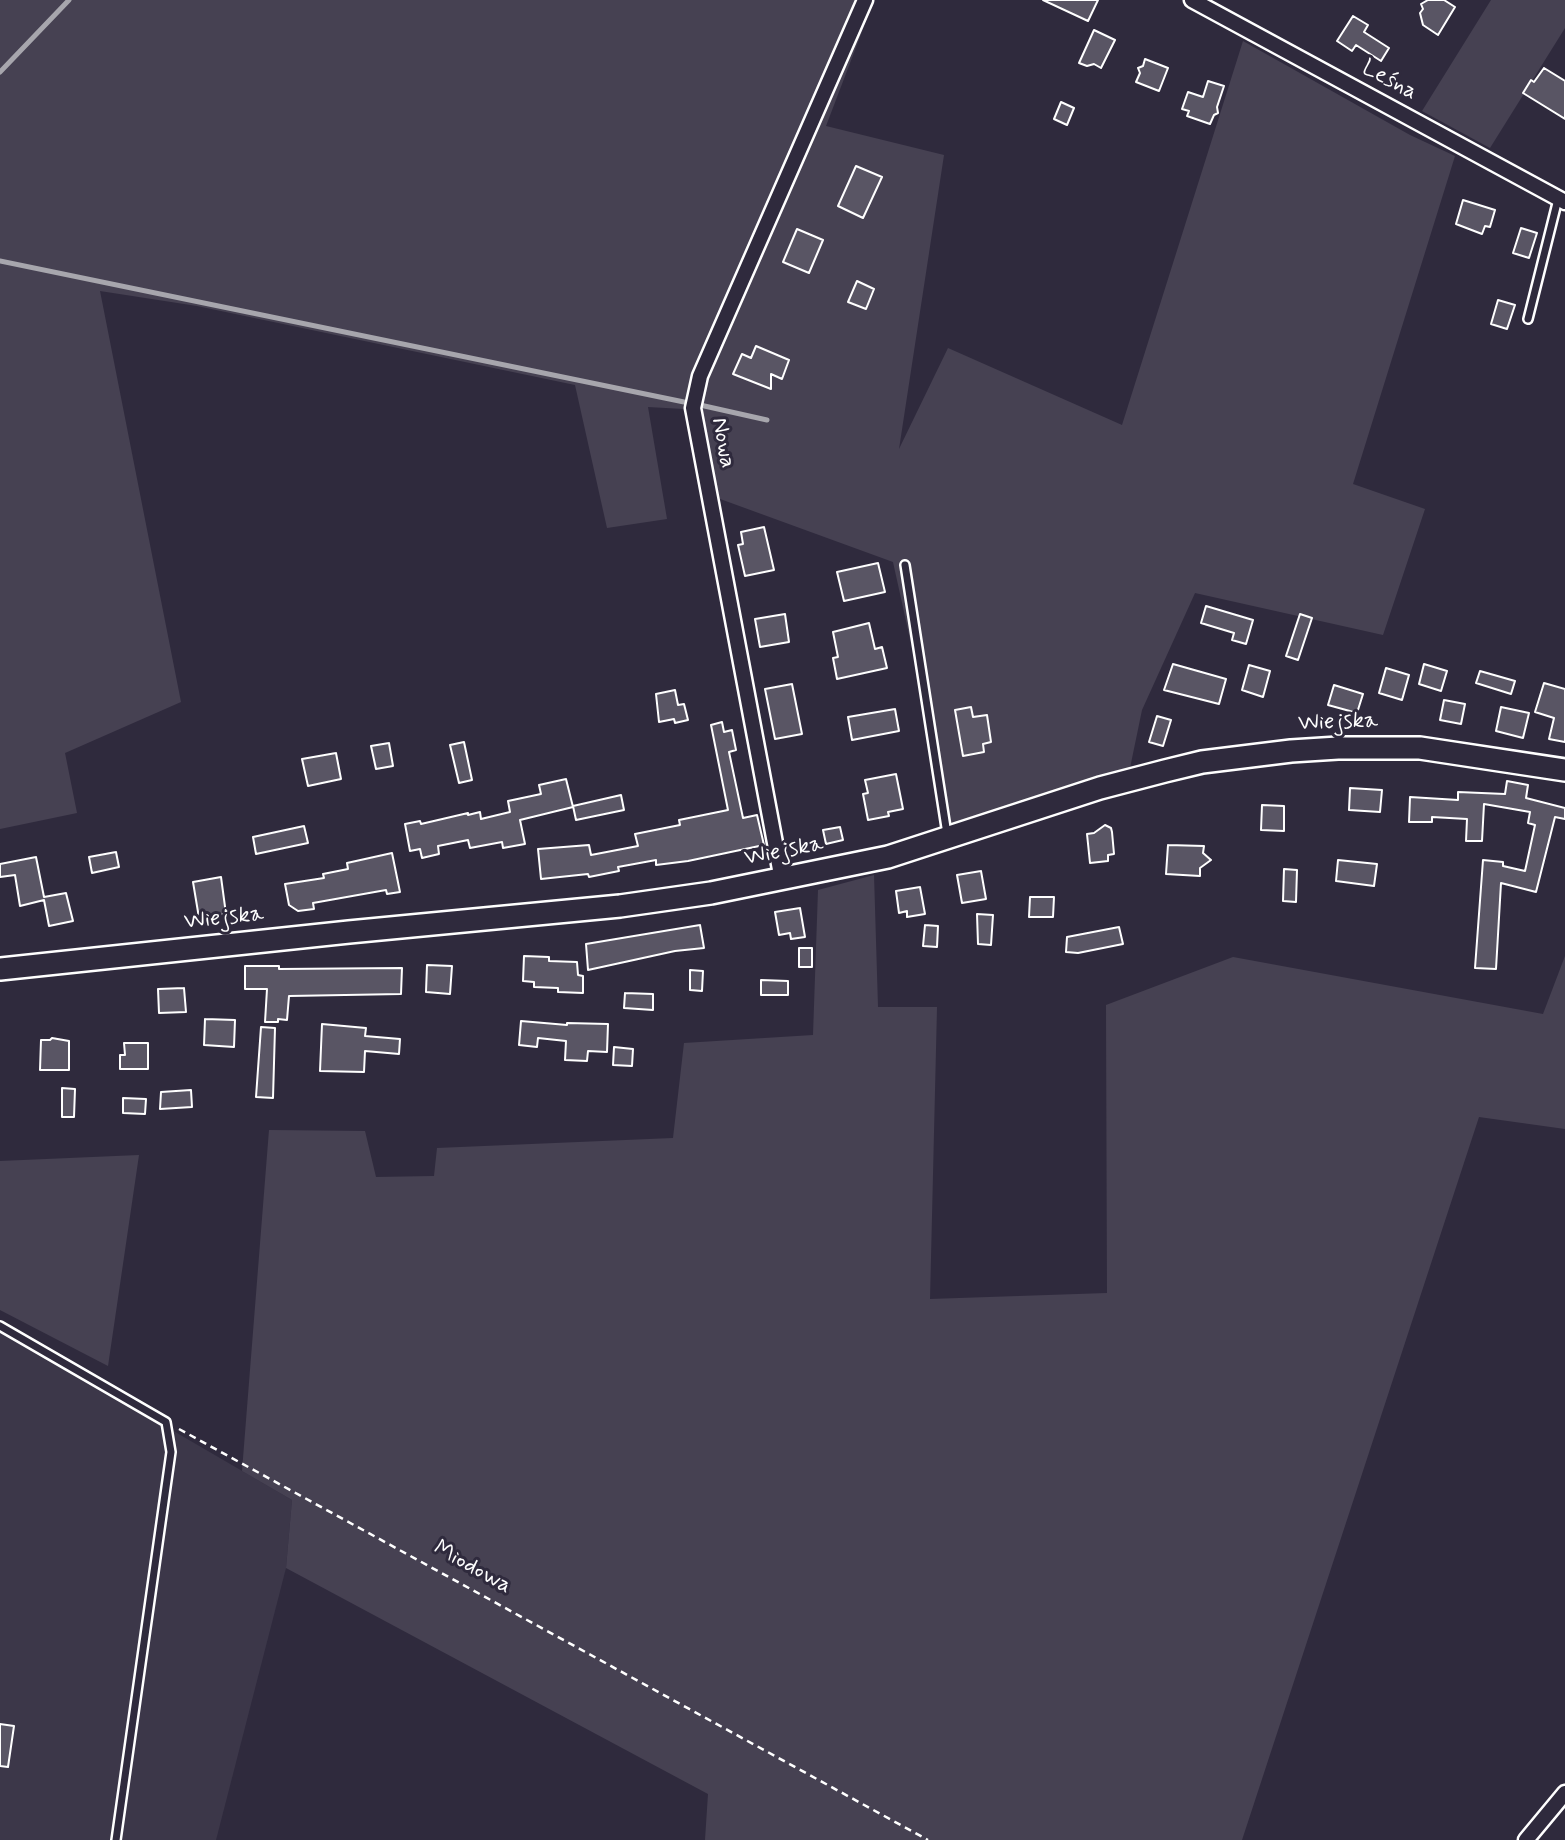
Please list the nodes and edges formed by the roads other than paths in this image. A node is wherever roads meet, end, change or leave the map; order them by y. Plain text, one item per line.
1 (865, 0) edge
2 (1192, 0) edge
3 (1562, 200) edge
4 (1528, 319) dead end
5 (905, 565) dead end
6 (1565, 770) edge
7 (948, 839) junction
8 (782, 880) junction
9 (0, 969) edge
10 (0, 1326) edge
11 (1565, 1793) edge
12 (116, 1840) edge
13 (1526, 1840) edge

1 - 8 street, Nowa
2 - 3 street, Leśna
3 - 4 lane
5 - 7 lane
6 - 7 street, Wiejska
7 - 8 street, Wiejska
8 - 9 street, Wiejska
10 - 12 lane
11 - 13 street

